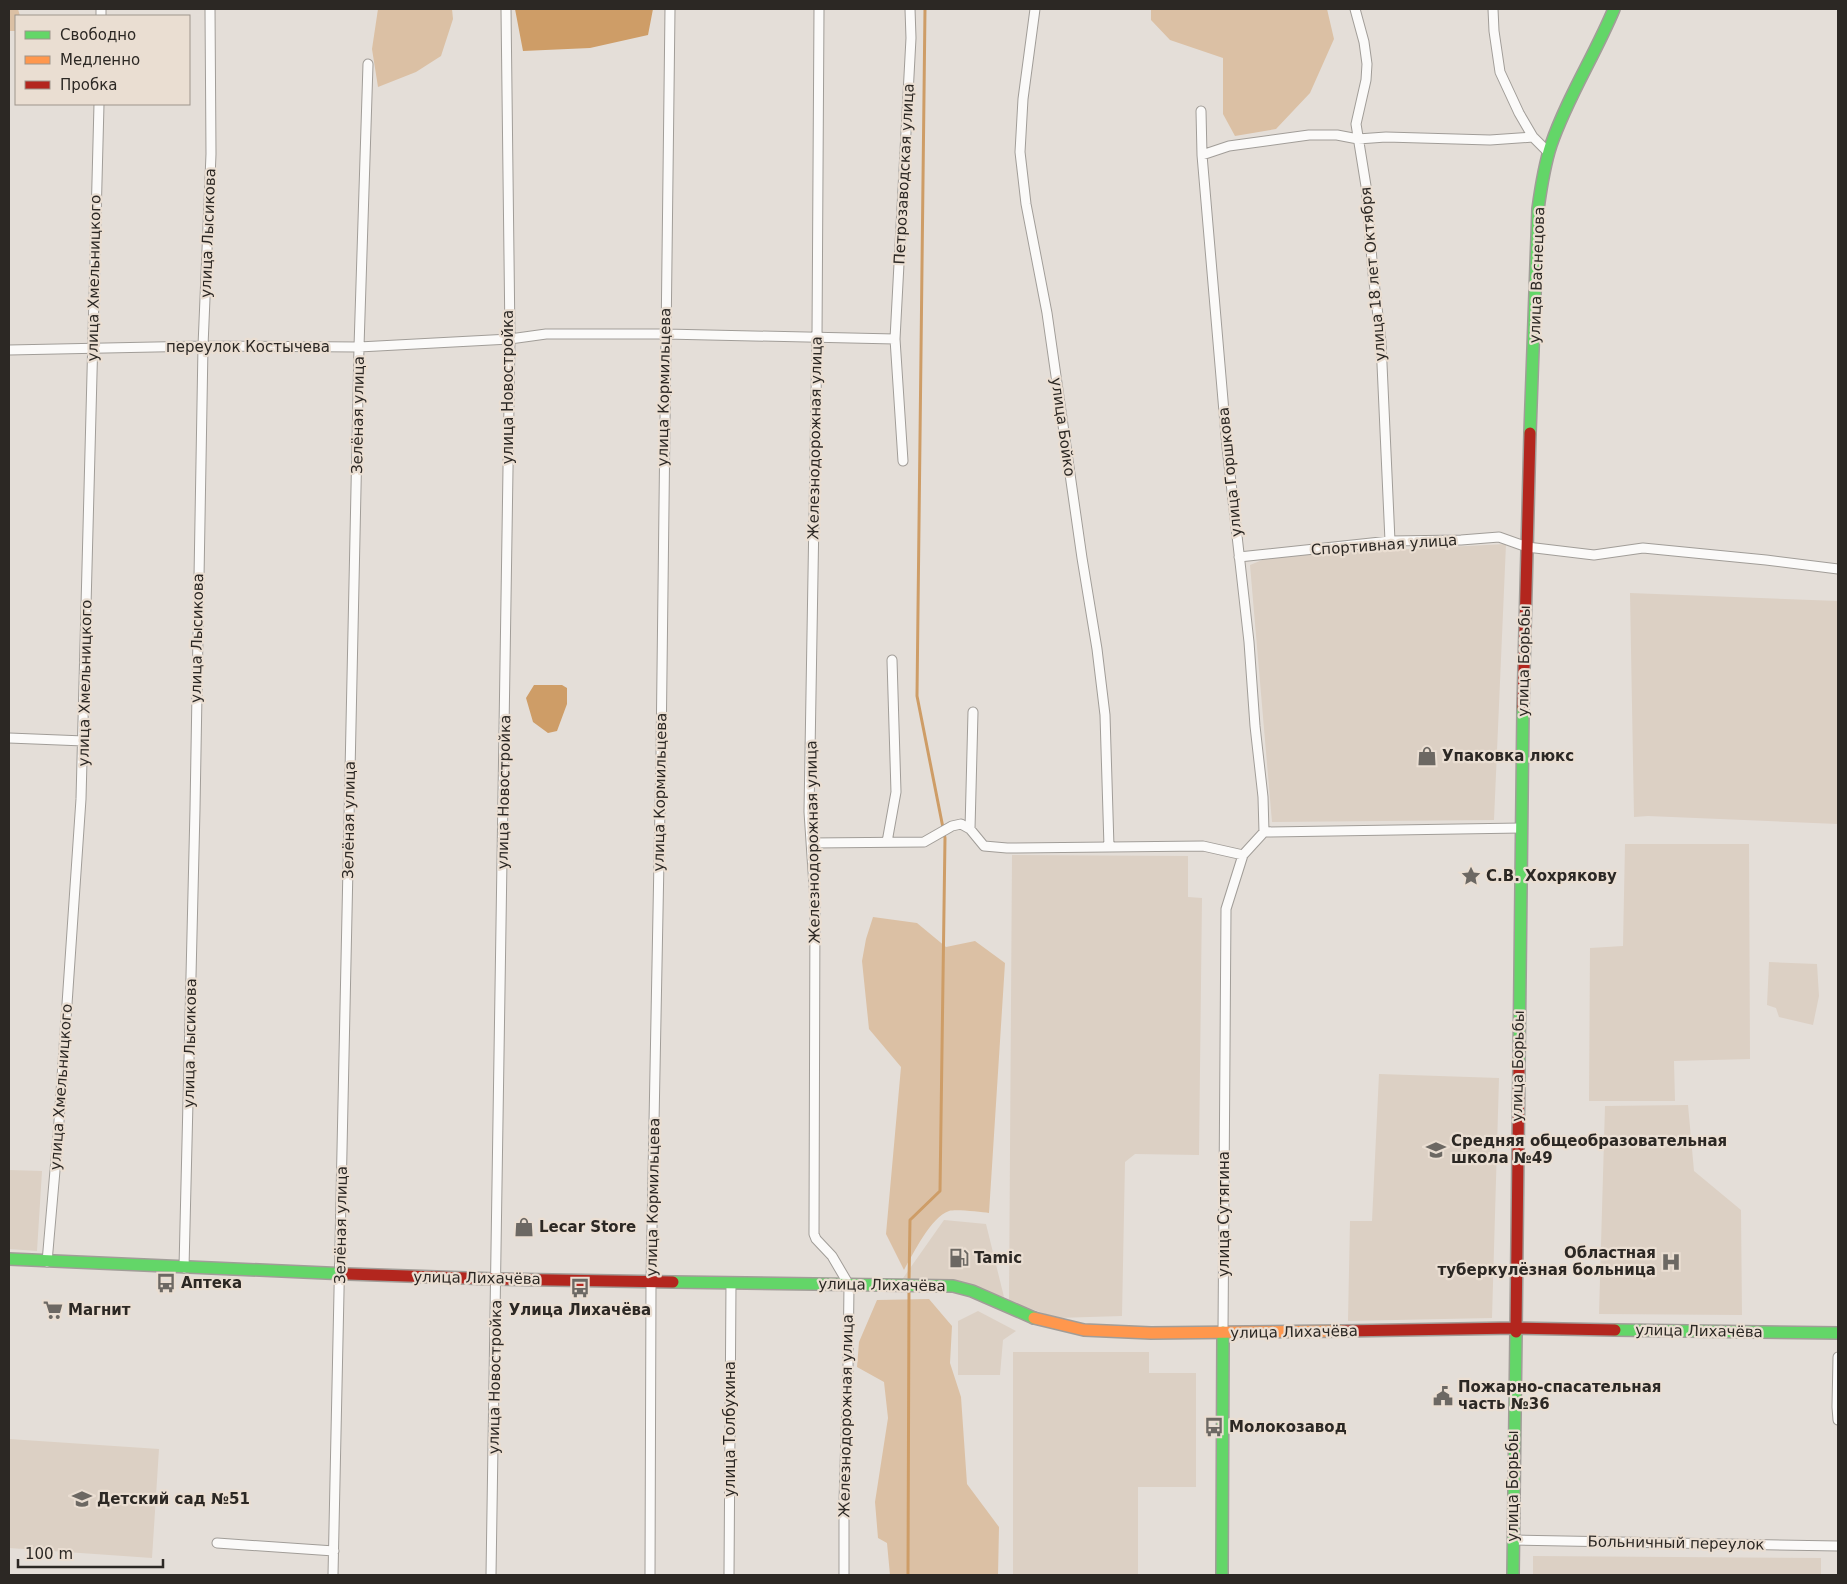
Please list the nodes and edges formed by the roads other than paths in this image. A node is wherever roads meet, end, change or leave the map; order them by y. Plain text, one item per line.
1 (210, 9) edge
2 (506, 9) edge
3 (670, 9) edge
4 (819, 9) edge
5 (910, 9) edge
6 (1034, 9) edge
7 (1355, 9) edge
8 (1493, 9) edge
9 (1614, 9) edge
10 (368, 64) dead end
11 (99, 105) edge
12 (1201, 111) dead end
13 (1533, 137) junction
14 (1358, 139) junction
15 (1549, 153) junction
16 (1202, 155) junction
17 (665, 334) junction
18 (817, 337) junction
19 (510, 339) junction
20 (895, 339) junction
21 (203, 346) junction
22 (359, 347) junction
23 (92, 349) junction
24 (9, 350) edge
25 (903, 461) dead end
26 (1390, 541) junction
27 (1527, 551) junction
28 (1239, 557) junction
29 (1838, 570) edge
30 (892, 660) dead end
31 (973, 712) dead end
32 (9, 738) edge
33 (84, 741) junction
34 (1521, 828) junction
35 (970, 829) junction
36 (1264, 832) junction
37 (887, 842) junction
38 (812, 843) junction
39 (1109, 847) junction
40 (1243, 855) junction
41 (9, 1259) edge
42 (47, 1262) junction
43 (184, 1268) junction
44 (340, 1274) junction
45 (496, 1279) junction
46 (651, 1281) junction
47 (731, 1283) junction
48 (849, 1285) junction
49 (1515, 1328) junction
50 (1223, 1332) junction
51 (1838, 1333) edge
52 (1838, 1357) edge
53 (1838, 1420) edge
54 (1513, 1540) junction
55 (217, 1543) dead end
56 (1838, 1546) edge
57 (334, 1551) junction
58 (333, 1575) edge
59 (491, 1575) edge
60 (650, 1575) edge
61 (729, 1575) edge
62 (844, 1575) edge
63 (1222, 1575) edge
64 (1513, 1575) edge

1 - 21 street, улица Лысикова
2 - 19 street, улица Новостройка
3 - 17 street, улица Кормильцева
4 - 18 street, Железнодорожная улица
5 - 20 street, Петрозаводская улица
6 - 39 street, улица Бойко
7 - 14 street, улица 18 лет Октября
8 - 13 street
9 - 15 main road, улица Васнецова
10 - 22 street, Зелёная улица
11 - 23 street, улица Хмельницкого
12 - 16 street, улица Горшкова
13 - 14 street
13 - 15 street
14 - 16 street
14 - 26 street, улица 18 лет Октября
15 - 27 main road, улица Васнецова
16 - 28 street, улица Горшкова
17 - 18 street, переулок Костычева
17 - 19 street, переулок Костычева
17 - 46 street, улица Кормильцева
18 - 20 street, переулок Костычева
18 - 38 street, Железнодорожная улица
19 - 22 street, переулок Костычева
19 - 45 street, улица Новостройка
20 - 25 street, Петрозаводская улица
21 - 22 street, переулок Костычева
21 - 23 street, переулок Костычева
21 - 43 street, улица Лысикова
22 - 44 street, Зелёная улица
23 - 24 street, переулок Костычева
23 - 33 street, улица Хмельницкого
26 - 27 street, Спортивная улица
26 - 28 street, Спортивная улица
27 - 29 street, Спортивная улица
27 - 34 main road, улица Борьбы
28 - 36 street, улица Горшкова
30 - 37 street
31 - 35 street
32 - 33 street
33 - 42 street, улица Хмельницкого
34 - 36 street
34 - 49 main road, улица Борьбы
35 - 37 street
35 - 39 street
36 - 40 street
37 - 38 street
38 - 48 street, Железнодорожная улица
39 - 40 street
40 - 50 street, улица Сутягина
41 - 42 main road, улица Лихачёва
42 - 43 main road, улица Лихачёва
43 - 44 main road, улица Лихачёва
44 - 45 main road, улица Лихачёва
44 - 57 street, Зелёная улица
45 - 46 main road, улица Лихачёва
45 - 59 street, улица Новостройка
46 - 47 main road, улица Лихачёва
46 - 60 street, улица Кормильцева
47 - 48 main road, улица Лихачёва
47 - 61 street, улица Толбухина
48 - 50 main road, улица Лихачёва
48 - 62 street, Железнодорожная улица
49 - 50 main road, улица Лихачёва
49 - 51 main road, улица Лихачёва
49 - 54 main road, улица Борьбы
50 - 63 main road, улица Сутягина
52 - 53 street
54 - 56 street, Больничный переулок
54 - 64 main road, улица Борьбы
55 - 57 street
57 - 58 street, Зелёная улица

